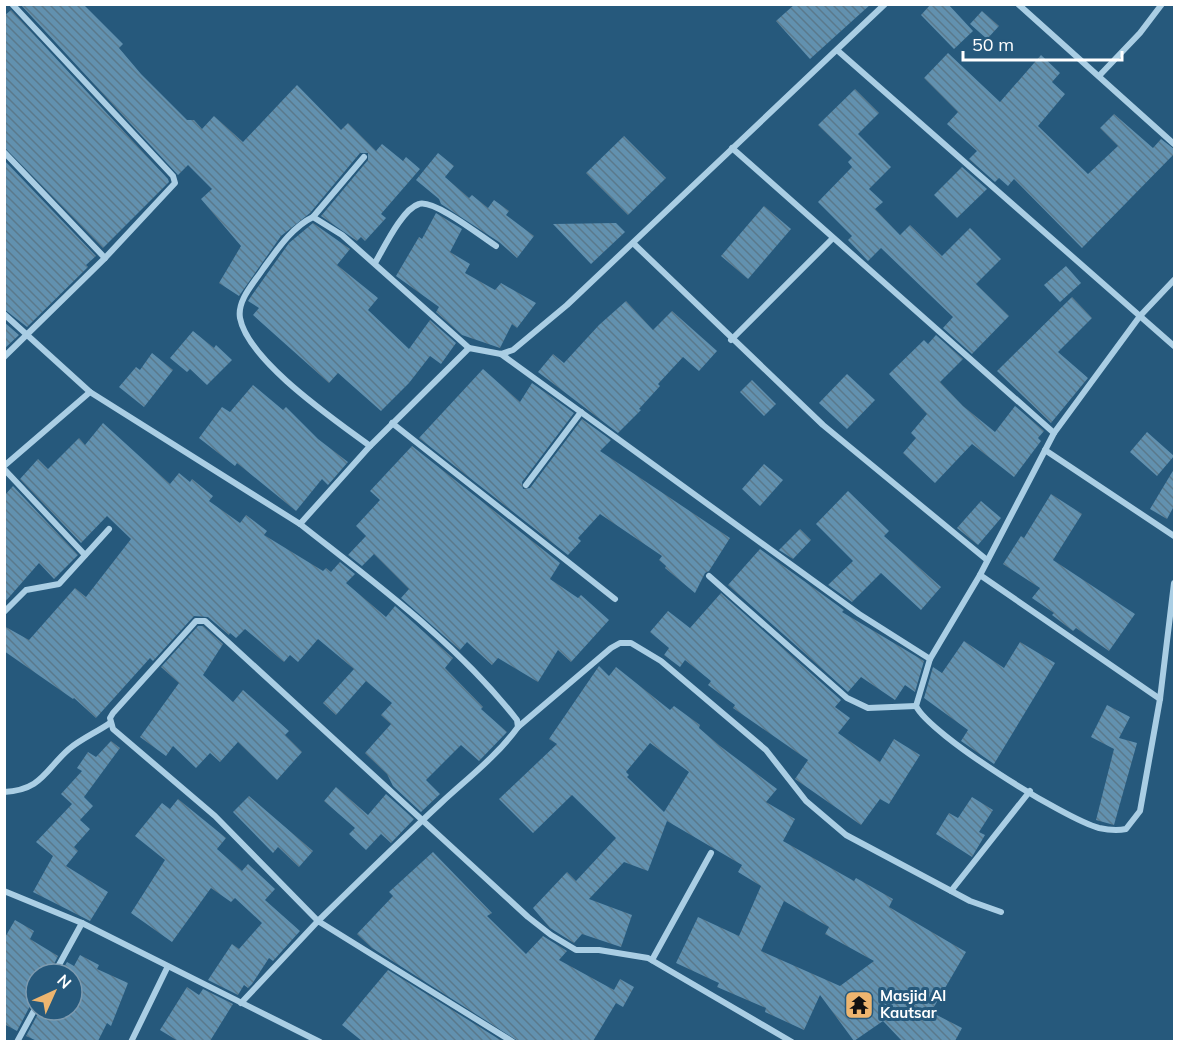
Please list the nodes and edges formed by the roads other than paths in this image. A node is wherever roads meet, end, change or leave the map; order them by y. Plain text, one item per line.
1 (12, 4) edge
2 (885, 4) edge
3 (1018, 4) edge
4 (1162, 4) edge
5 (837, 50) junction
6 (1098, 76) junction
7 (1174, 144) edge
8 (732, 148) junction
9 (4, 152) edge
10 (364, 157) dead end
11 (313, 217) junction
12 (832, 239) junction
13 (633, 243) junction
14 (496, 246) dead end
15 (105, 258) junction
16 (375, 263) junction
17 (1174, 280) edge
18 (4, 314) edge
19 (1140, 316) junction
20 (26, 336) junction
21 (731, 340) junction
22 (1174, 346) edge
23 (469, 348) junction
24 (501, 354) junction
25 (4, 357) edge
26 (90, 392) junction
27 (581, 412) junction
28 (392, 423) junction
29 (1054, 433) junction
30 (370, 446) junction
31 (1045, 450) junction
32 (4, 468) edge
33 (526, 485) dead end
34 (300, 524) junction
35 (109, 529) dead end
36 (1174, 536) edge
37 (85, 555) junction
38 (987, 560) junction
39 (980, 575) junction
40 (708, 576) dead end
41 (1174, 583) edge
42 (615, 599) dead end
43 (4, 612) edge
44 (930, 659) junction
45 (1160, 699) junction
46 (916, 706) junction
47 (110, 723) junction
48 (518, 727) junction
49 (1030, 791) junction
50 (4, 792) edge
51 (423, 820) junction
52 (711, 853) dead end
53 (4, 891) edge
54 (951, 891) junction
55 (1001, 912) dead end
56 (318, 921) junction
57 (82, 923) junction
58 (652, 960) junction
59 (61, 962) edge
60 (167, 968) junction
61 (241, 1003) junction
62 (28, 1022) edge
63 (17, 1041) edge
64 (131, 1041) edge
65 (320, 1041) edge
66 (513, 1041) edge
67 (792, 1041) edge

1 - 15 street
2 - 5 street
3 - 6 street
4 - 6 street
5 - 8 street
5 - 19 street
6 - 7 street
8 - 12 street
8 - 13 street
9 - 15 street
10 - 11 street
11 - 16 street
11 - 30 street
12 - 21 street
12 - 29 street
13 - 21 street
13 - 24 street
14 - 16 street
15 - 20 street
16 - 23 street
17 - 19 street
18 - 20 street
19 - 22 street
19 - 29 street
20 - 25 street
20 - 26 street
21 - 38 street
23 - 24 street
23 - 28 street
24 - 27 street
26 - 32 street
26 - 34 street
27 - 33 street
27 - 44 street
28 - 30 street
28 - 42 street
29 - 31 street
30 - 34 street
31 - 36 street
31 - 38 street
32 - 37 street
34 - 48 street
35 - 37 street
37 - 43 street
38 - 39 street
39 - 44 street
39 - 45 street
40 - 46 street
41 - 45 street
44 - 46 street
45 - 49 street
46 - 49 street
47 - 50 street
47 - 51 street
47 - 56 street
48 - 51 street
48 - 54 street
49 - 54 street
51 - 56 street
51 - 58 street
52 - 58 street
53 - 57 street
54 - 55 street
56 - 61 street
56 - 66 street
57 - 59 street
57 - 60 street
58 - 67 street
60 - 61 street
60 - 64 street
61 - 65 street
62 - 63 street

